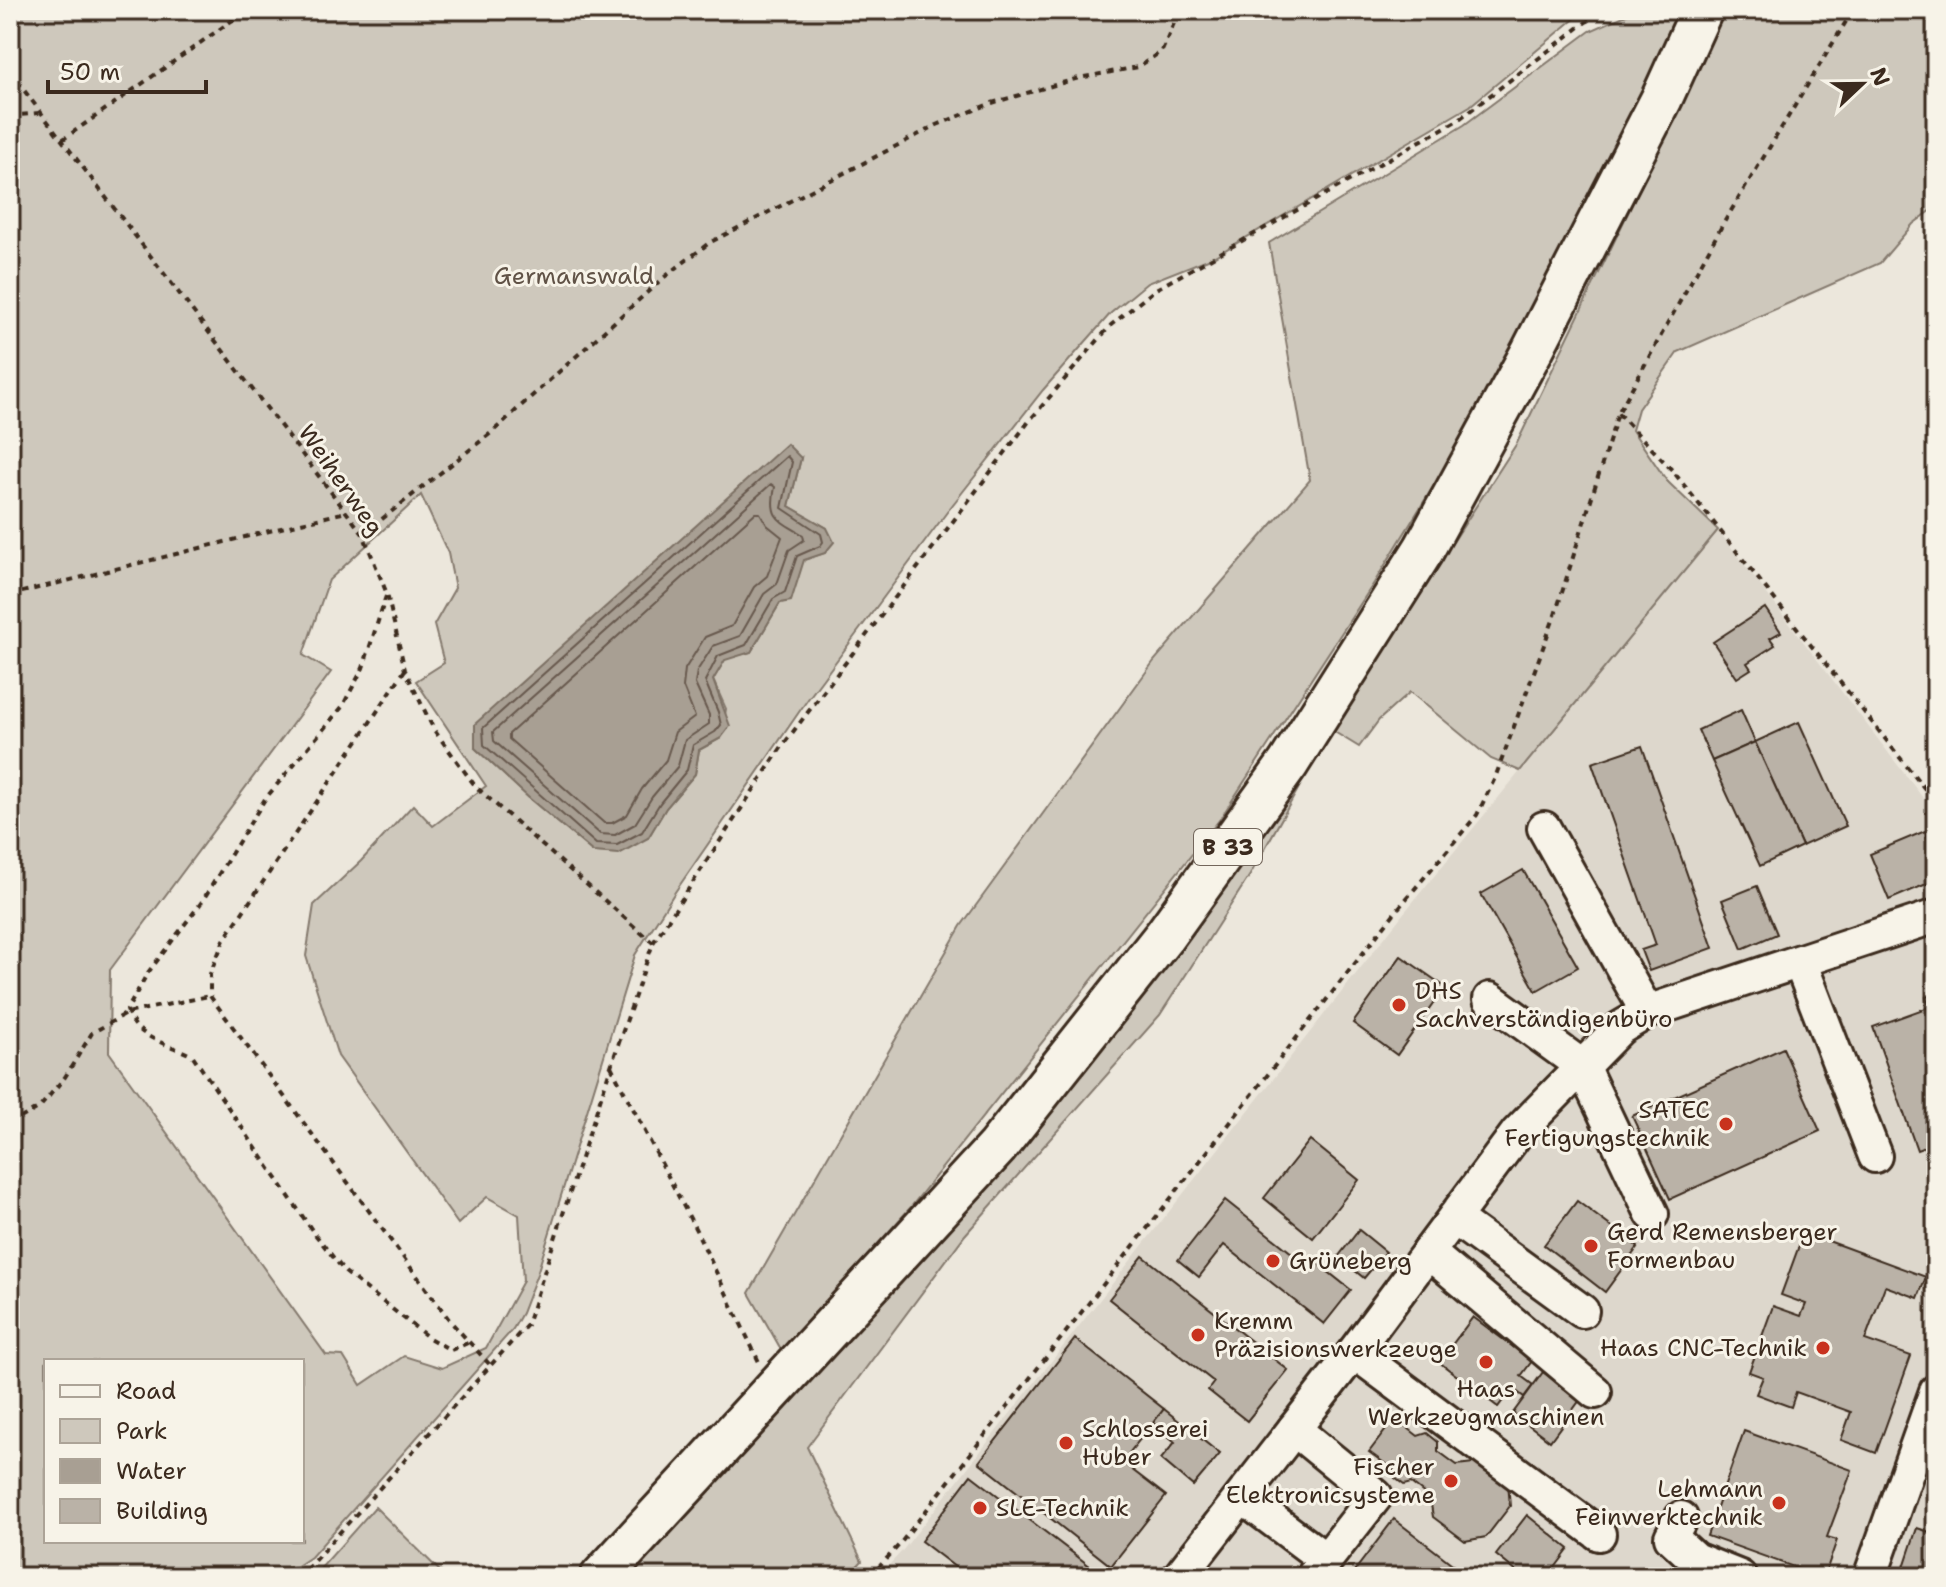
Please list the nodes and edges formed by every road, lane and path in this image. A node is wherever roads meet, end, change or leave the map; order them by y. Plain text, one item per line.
1 (247, 10) edge
2 (1173, 10) edge
3 (1609, 10) edge
4 (1702, 10) edge
5 (1853, 10) edge
6 (10, 72) edge
7 (40, 113) junction
8 (10, 116) edge
9 (62, 140) junction
10 (1618, 413) junction
11 (346, 512) junction
12 (363, 534) junction
13 (387, 594) junction
14 (10, 595) edge
15 (405, 670) junction
16 (1936, 803) edge
17 (1544, 828) dead end
18 (1936, 916) edge
19 (653, 943) junction
20 (1800, 962) junction
21 (210, 996) junction
22 (1490, 999) dead end
23 (1647, 1012) junction
24 (127, 1013) junction
25 (611, 1066) junction
26 (1582, 1066) junction
27 (10, 1124) edge
28 (1875, 1156) dead end
29 (1652, 1214) dead end
30 (1454, 1218) junction
31 (1428, 1252) junction
32 (1582, 1311) dead end
33 (470, 1342) junction
34 (1354, 1352) junction
35 (491, 1366) junction
36 (1936, 1391) edge
37 (773, 1392) junction
38 (1595, 1392) dead end
39 (1294, 1429) junction
40 (1242, 1497) junction
41 (1681, 1518) dead end
42 (1599, 1534) dead end
43 (1321, 1569) edge
44 (1189, 1573) edge
45 (297, 1577) edge
46 (601, 1577) edge
47 (870, 1577) edge
48 (1740, 1577) edge
49 (1870, 1577) edge

1 - 9 path
2 - 12 path
3 - 19 path
4 - 37 main road, B 33
5 - 10 path
6 - 7 path, Weiherweg
7 - 8 path
7 - 9 path, Weiherweg
9 - 11 path, Weiherweg
10 - 16 path
10 - 47 path
11 - 12 path, Weiherweg
11 - 14 path
12 - 13 path, Weiherweg
13 - 15 path, Weiherweg
13 - 24 path
15 - 19 path, Weiherweg
15 - 21 path
17 - 23 street
18 - 20 street
19 - 25 path
20 - 23 street
20 - 28 street
21 - 24 path
21 - 33 path
22 - 26 street
23 - 26 street
24 - 27 path
24 - 33 path
25 - 35 path
25 - 37 path
26 - 29 street
26 - 30 street
30 - 31 street
30 - 32 street
31 - 34 street
31 - 38 street
33 - 35 path
34 - 39 street
34 - 42 street
35 - 45 path
36 - 49 street
37 - 46 main road, B 33
39 - 40 street
39 - 43 street
40 - 43 street
40 - 44 street
41 - 48 street

